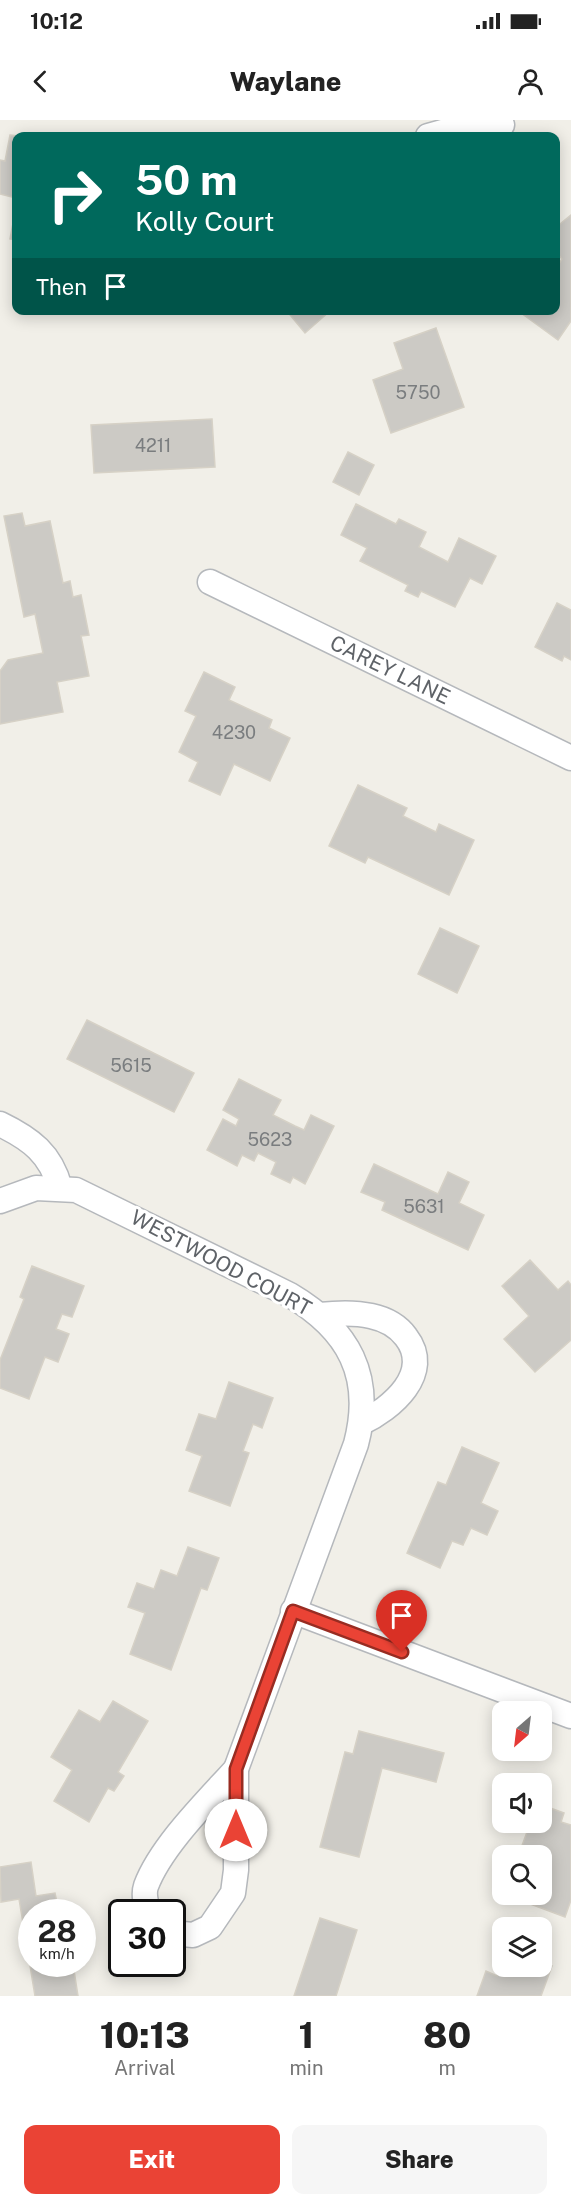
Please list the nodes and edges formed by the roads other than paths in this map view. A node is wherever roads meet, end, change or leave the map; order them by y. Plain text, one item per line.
1 (501, 127) edge
2 (442, 132) edge
3 (210, 582) dead end
4 (571, 758) edge
5 (0, 1124) edge
6 (60, 1188) junction
7 (0, 1201) edge
8 (320, 1315) junction
9 (361, 1423) junction
10 (293, 1611) junction
11 (571, 1716) edge
12 (236, 1769) junction
13 (145, 1899) edge
14 (186, 1934) edge

1 - 2 street
3 - 4 street, CAREY LANE
5 - 6 street
6 - 7 street, WESTWOOD COURT
6 - 8 street, WESTWOOD COURT
8 - 9 street, WESTWOOD COURT
8 - 9 street
9 - 10 street, WESTWOOD COURT
10 - 11 street
10 - 12 street, WESTWOOD COURT
12 - 13 street, WESTWOOD COURT
12 - 14 street, WESTWOOD COURT

